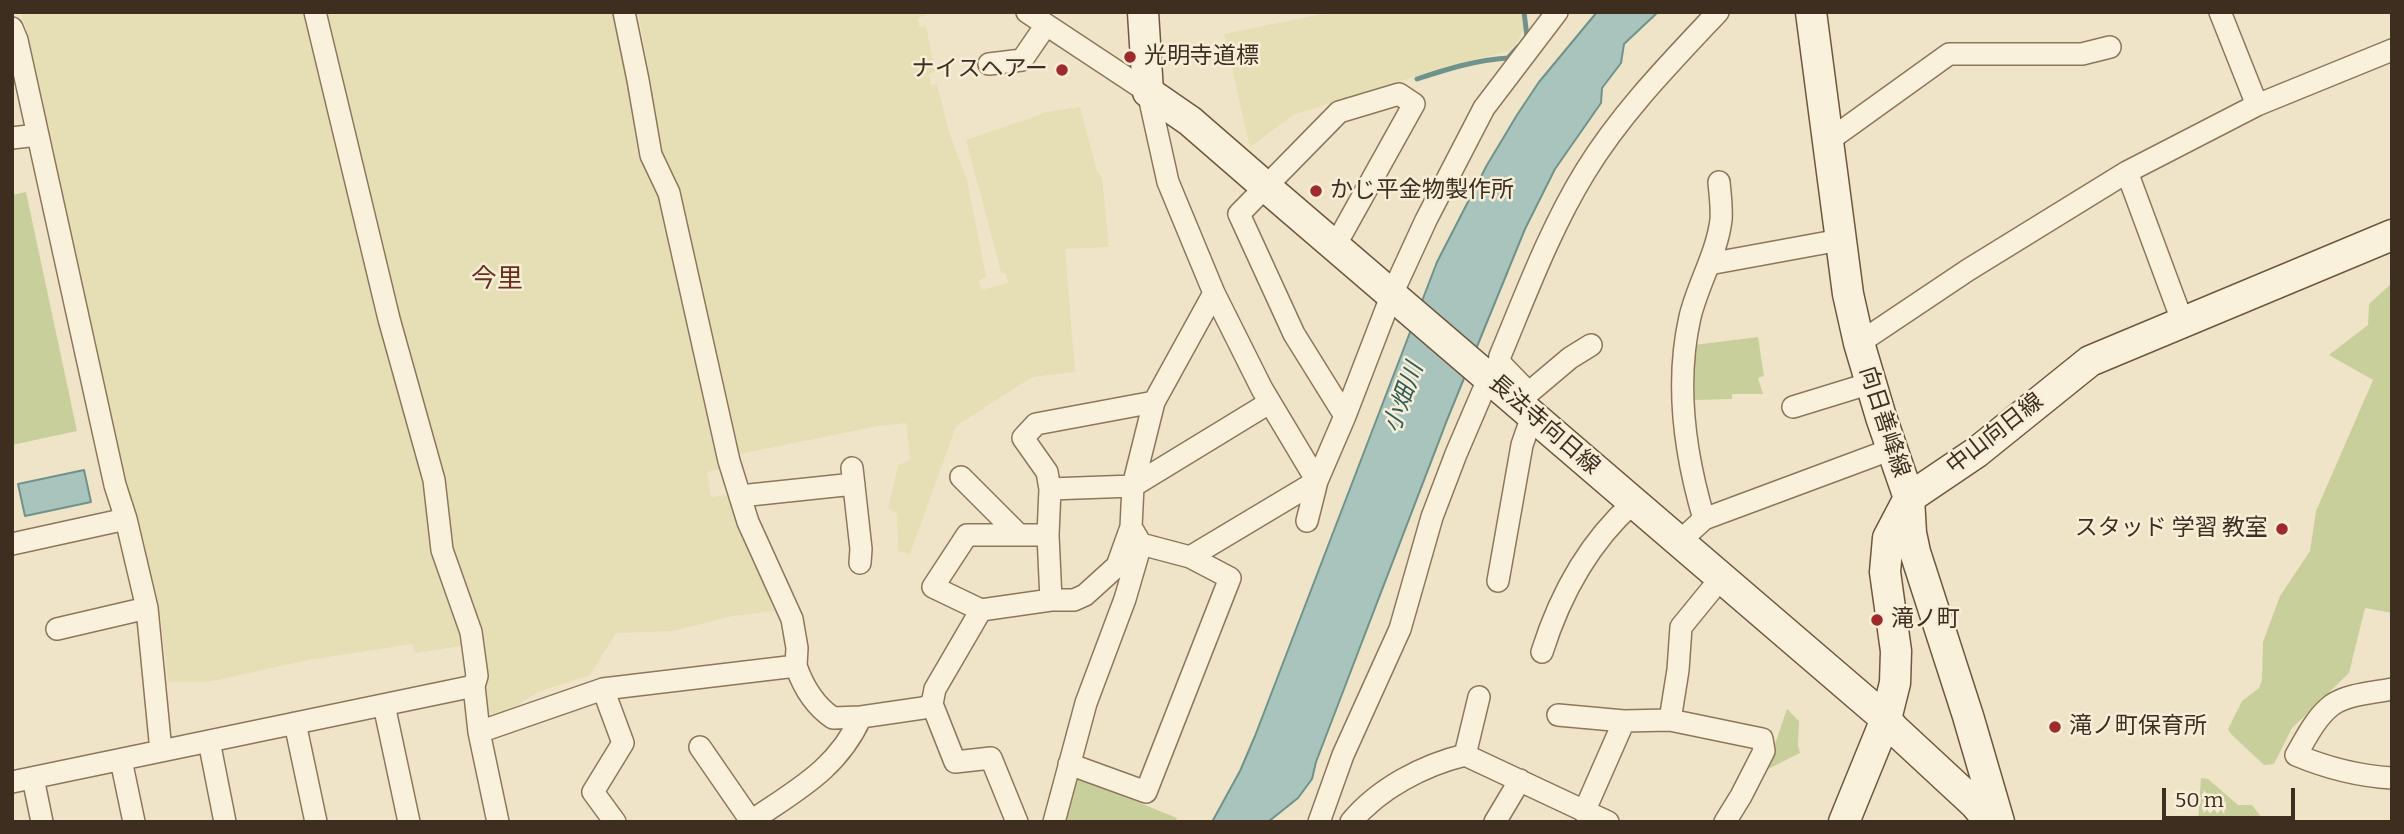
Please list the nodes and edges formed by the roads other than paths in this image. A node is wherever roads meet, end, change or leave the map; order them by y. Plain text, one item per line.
1 (315, 12) edge
2 (624, 12) edge
3 (1027, 12) edge
4 (1143, 12) edge
5 (1557, 12) edge
6 (1718, 12) edge
7 (1811, 12) edge
8 (2220, 12) edge
9 (1046, 25) junction
10 (14, 36) edge
11 (2110, 47) dead end
12 (2392, 50) edge
13 (989, 65) dead end
14 (1149, 92) junction
15 (2257, 105) junction
16 (37, 135) junction
17 (12, 138) edge
18 (1828, 141) junction
19 (2127, 172) junction
20 (1719, 182) dead end
21 (1266, 187) junction
22 (2392, 235) edge
23 (1840, 240) junction
24 (1335, 246) junction
25 (1709, 264) junction
26 (1214, 293) junction
27 (1392, 293) junction
28 (2183, 323) junction
29 (1859, 342) junction
30 (1591, 345) dead end
31 (1489, 377) junction
32 (1871, 383) junction
33 (1154, 402) junction
34 (1269, 403) junction
35 (1526, 404) junction
36 (1793, 407) dead end
37 (1345, 416) junction
38 (1892, 449) junction
39 (961, 477) dead end
40 (1317, 481) junction
41 (1133, 486) junction
42 (1050, 489) junction
43 (740, 496) junction
44 (1909, 498) junction
45 (1633, 503) junction
46 (126, 519) junction
47 (1704, 519) junction
48 (1307, 520) dead end
49 (1019, 535) junction
50 (1136, 535) junction
51 (1048, 536) junction
52 (1679, 542) junction
53 (12, 544) edge
54 (1190, 556) junction
55 (860, 563) dead end
56 (1721, 578) junction
57 (1498, 581) dead end
58 (1051, 600) junction
59 (147, 608) junction
60 (981, 610) junction
61 (57, 629) dead end
62 (1542, 653) dead end
63 (796, 666) junction
64 (474, 686) junction
65 (603, 690) junction
66 (2392, 690) edge
67 (1479, 697) dead end
68 (932, 704) junction
69 (384, 705) junction
70 (1558, 716) dead end
71 (861, 718) junction
72 (1886, 719) junction
73 (1670, 720) junction
74 (1625, 721) junction
75 (295, 723) junction
76 (478, 732) junction
77 (209, 741) junction
78 (700, 747) dead end
79 (161, 751) junction
80 (1465, 755) junction
81 (121, 760) junction
82 (1069, 764) junction
83 (2392, 778) edge
84 (22, 780) edge
85 (1520, 780) junction
86 (1331, 789) junction
87 (1584, 812) junction
88 (1353, 819) edge
89 (42, 822) edge
90 (134, 822) edge
91 (225, 822) edge
92 (316, 822) edge
93 (409, 822) edge
94 (498, 822) edge
95 (615, 822) edge
96 (751, 822) edge
97 (1017, 822) edge
98 (1054, 822) edge
99 (1319, 822) edge
100 (1495, 822) edge
101 (1608, 822) edge
102 (1725, 822) edge
103 (1844, 822) edge
104 (1990, 822) edge
105 (1998, 822) edge

1 - 64 street
2 - 43 street
3 - 9 street
4 - 14 main road
5 - 27 street
6 - 35 street
7 - 18 main road, 向日善峰線
8 - 15 street
9 - 13 street
9 - 14 street
10 - 16 street
11 - 18 street
12 - 15 street
14 - 21 main road, 長法寺向日線
14 - 26 street
15 - 19 street
16 - 17 street
16 - 46 street
18 - 23 main road, 向日善峰線
19 - 28 street
19 - 29 street
20 - 25 street
21 - 24 main road, 長法寺向日線
21 - 24 street
21 - 37 street
22 - 28 main road, 中山向日線
23 - 25 street
23 - 29 main road, 向日善峰線
24 - 27 main road, 長法寺向日線
25 - 47 street
26 - 33 street
26 - 34 street
27 - 31 main road, 長法寺向日線
27 - 37 street
28 - 44 main road, 中山向日線
29 - 32 main road, 向日善峰線
30 - 35 street
31 - 35 main road, 長法寺向日線
31 - 86 street
32 - 36 street
32 - 38 main road, 向日善峰線
33 - 41 street
33 - 42 street
34 - 40 street
34 - 41 street
35 - 45 main road, 長法寺向日線
35 - 57 street
37 - 40 street
38 - 44 main road, 向日善峰線
38 - 47 street
39 - 49 street
40 - 48 street
40 - 54 street
41 - 42 street
41 - 50 street
42 - 51 street
43 - 55 street
43 - 63 street
44 - 72 main road, 中山向日線
44 - 105 main road, 向日善峰線
45 - 52 main road, 長法寺向日線
45 - 62 street
46 - 53 street
46 - 59 street
47 - 52 street
49 - 51 street
49 - 60 street
50 - 54 street
50 - 58 street
50 - 82 street
51 - 58 street
52 - 56 main road, 長法寺向日線
54 - 82 street
56 - 72 main road, 長法寺向日線
56 - 73 street
58 - 60 street
59 - 61 street
59 - 79 street
60 - 68 street
63 - 65 street
63 - 71 street
64 - 69 street
64 - 76 street
65 - 76 street
65 - 95 street
66 - 83 street
67 - 80 street
68 - 71 street
68 - 97 street
69 - 75 street
69 - 93 street
70 - 74 street
71 - 96 street
72 - 103 main road, 中山向日線
72 - 104 main road, 長法寺向日線
73 - 74 street
73 - 102 street
74 - 87 street
75 - 77 street
75 - 92 street
76 - 94 street
77 - 79 street
77 - 91 street
78 - 96 street
79 - 81 street
80 - 85 street
80 - 88 street
81 - 84 street
81 - 90 street
82 - 98 street
84 - 89 street
85 - 87 street
85 - 100 street
86 - 88 street
86 - 99 street
87 - 101 street

